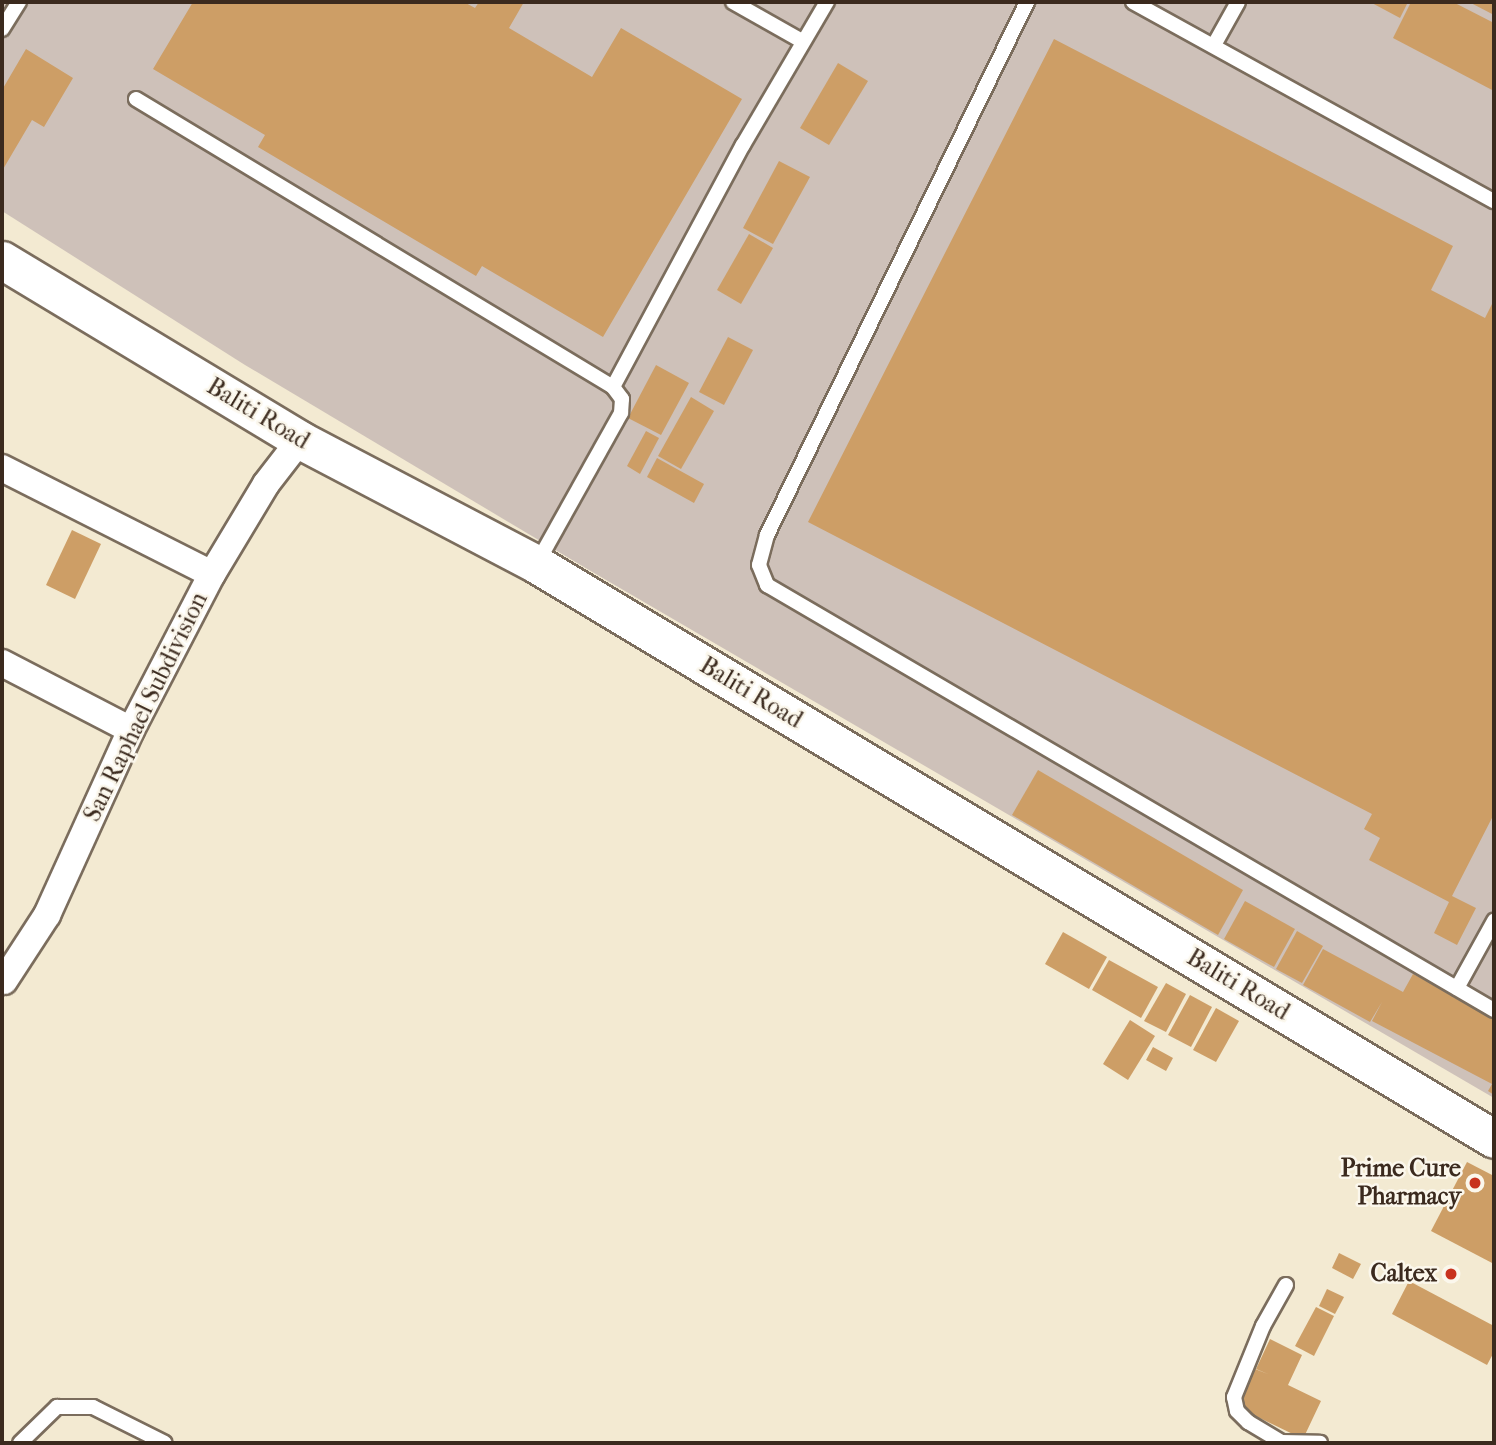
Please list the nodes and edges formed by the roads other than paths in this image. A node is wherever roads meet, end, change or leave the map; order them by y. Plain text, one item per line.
1 (19, 2) edge
2 (733, 2) edge
3 (827, 2) edge
4 (1027, 2) edge
5 (1133, 2) edge
6 (1238, 2) edge
7 (2, 29) edge
8 (802, 41) junction
9 (1214, 45) junction
10 (136, 99) dead end
11 (1494, 201) edge
12 (2, 260) edge
13 (613, 387) junction
14 (300, 440) junction
15 (2, 468) edge
16 (536, 564) junction
17 (212, 574) junction
18 (2, 663) edge
19 (131, 730) junction
20 (1494, 920) edge
21 (4, 981) dead end
22 (1457, 988) junction
23 (1494, 1010) edge
24 (1494, 1139) edge
25 (1286, 1285) dead end
26 (20, 1443) edge
27 (165, 1443) edge
28 (1320, 1443) edge

1 - 7 lane
2 - 8 lane
3 - 8 lane
4 - 22 lane
5 - 9 lane
6 - 9 lane
8 - 13 lane
9 - 11 lane
10 - 13 lane
12 - 14 main road, Baliti Road
13 - 16 lane
14 - 16 main road, Baliti Road
14 - 17 street, San Raphael Subdivision
15 - 17 street
16 - 24 main road, Baliti Road
17 - 19 street, San Raphael Subdivision
18 - 19 street
19 - 21 street, San Raphael Subdivision
20 - 22 lane
22 - 23 lane
25 - 28 lane
26 - 27 lane

